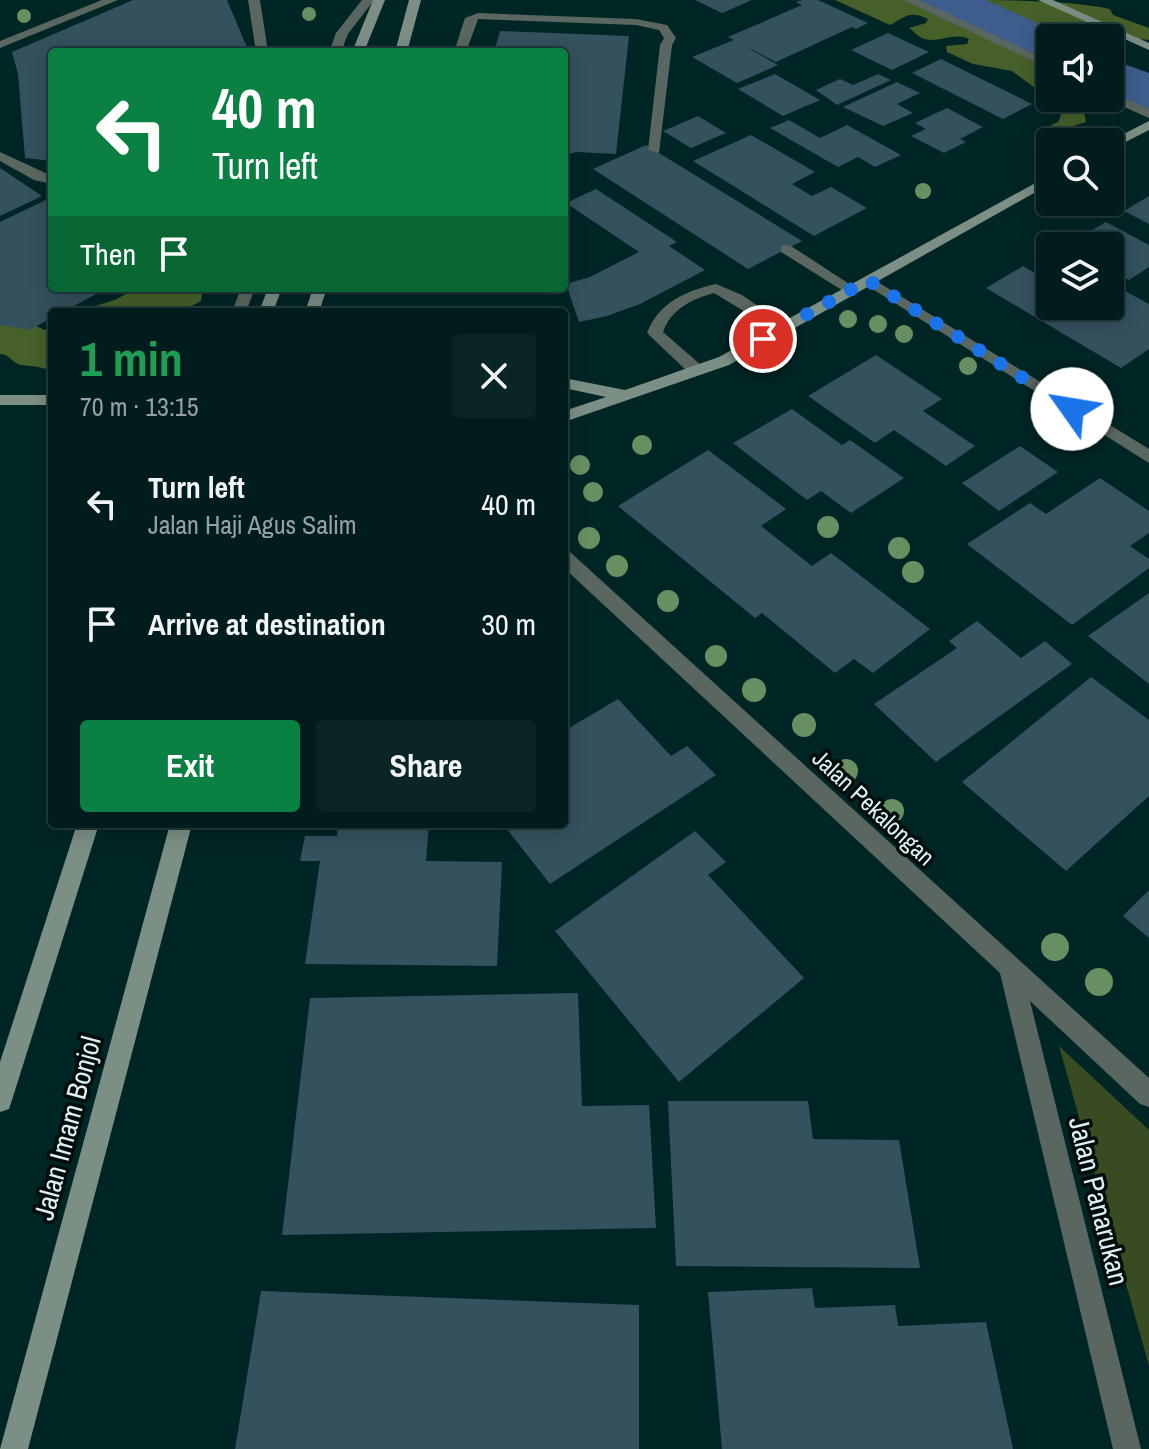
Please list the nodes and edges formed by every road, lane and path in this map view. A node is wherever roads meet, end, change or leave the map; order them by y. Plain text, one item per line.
1 (112, 0) edge
2 (254, 0) edge
3 (368, 0) edge
4 (379, 0) edge
5 (415, 0) edge
6 (910, 0) edge
7 (1044, 0) edge
8 (0, 45) edge
9 (1149, 47) edge
10 (261, 48) edge
11 (336, 48) edge
12 (360, 48) edge
13 (402, 48) edge
14 (461, 48) edge
15 (1036, 58) edge
16 (1124, 102) edge
17 (1149, 114) edge
18 (1149, 125) edge
19 (1124, 138) edge
20 (654, 150) dead end
21 (0, 156) edge
22 (48, 179) edge
23 (1036, 187) edge
24 (786, 249) dead end
25 (868, 280) junction
26 (850, 289) junction
27 (782, 328) junction
28 (696, 370) junction
29 (568, 384) edge
30 (625, 395) junction
31 (0, 400) edge
32 (48, 400) edge
33 (568, 416) edge
34 (1149, 457) edge
35 (568, 561) edge
36 (87, 828) edge
37 (180, 828) edge
38 (1010, 967) junction
39 (1149, 1095) edge
40 (0, 1100) edge
41 (14, 1449) edge
42 (1127, 1449) edge

1 - 8 street
2 - 10 street
3 - 11 street
4 - 12 street
5 - 13 street
6 - 15 street
7 - 9 street
14 - 20 street
16 - 17 street
18 - 19 street
21 - 22 street
23 - 25 street
24 - 26 street
25 - 26 street
25 - 34 street
26 - 27 street
27 - 28 street
27 - 28 street
28 - 30 street
29 - 30 street
30 - 33 street
31 - 32 street
35 - 38 street, Jalan Pekalongan
36 - 40 street
37 - 41 street, Jalan Imam Bonjol
38 - 39 street, Jalan Pekalongan
38 - 42 street, Jalan Panarukan

